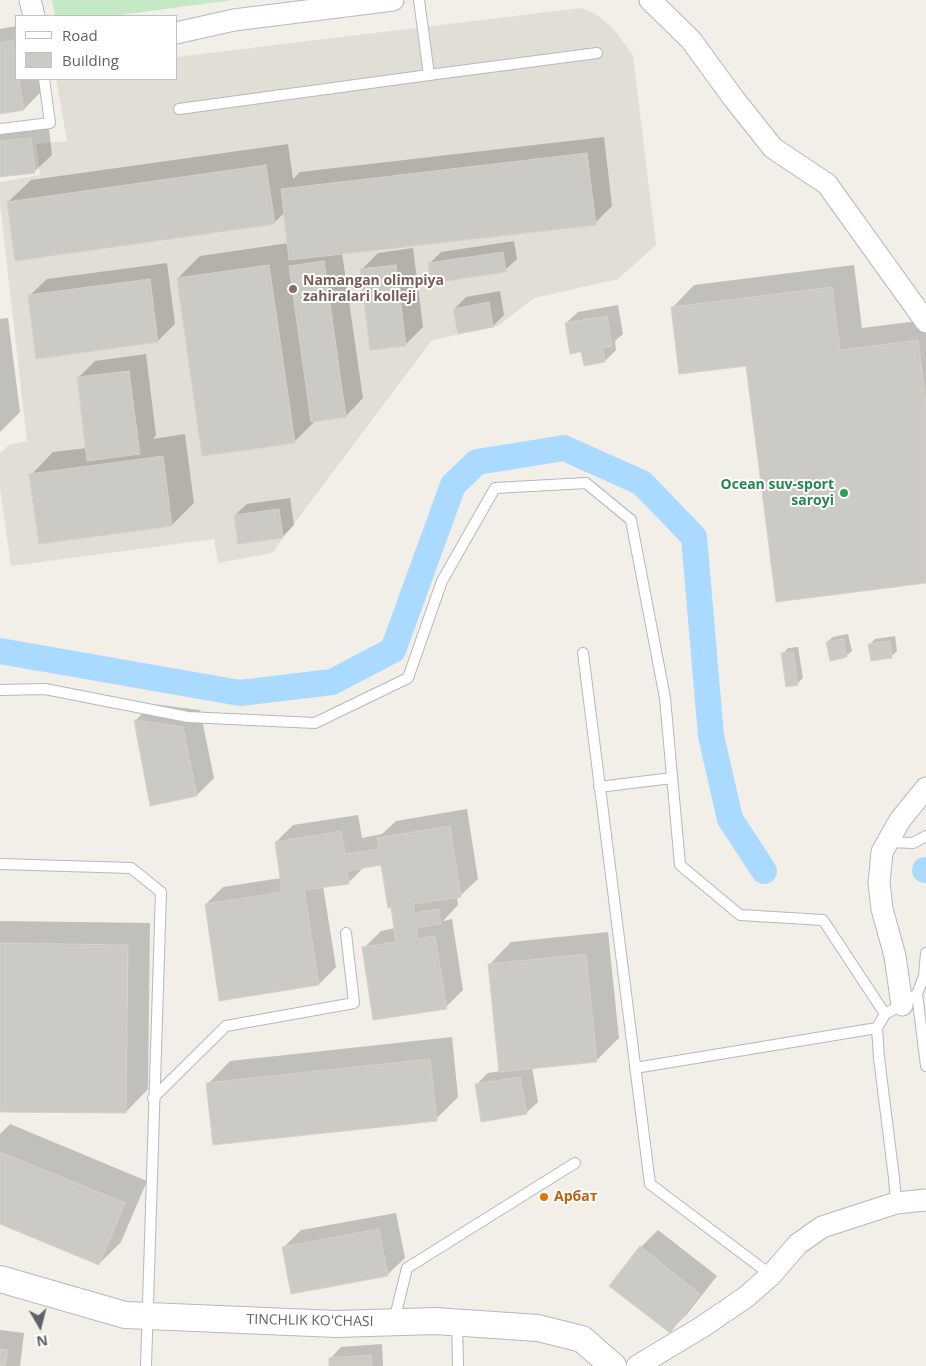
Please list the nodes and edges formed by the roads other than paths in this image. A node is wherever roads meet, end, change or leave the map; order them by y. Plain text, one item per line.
1 (30, 0) edge
2 (393, 0) edge
3 (418, 0) edge
4 (650, 0) edge
5 (34, 15) edge
6 (178, 33) edge
7 (597, 53) dead end
8 (429, 75) junction
9 (44, 80) edge
10 (179, 109) dead end
11 (0, 129) edge
12 (926, 322) edge
13 (582, 653) dead end
14 (0, 690) edge
15 (672, 778) junction
16 (599, 787) junction
17 (926, 788) edge
18 (926, 836) edge
19 (885, 847) junction
20 (0, 864) edge
21 (346, 933) dead end
22 (926, 953) edge
23 (902, 1004) junction
24 (926, 1004) edge
25 (877, 1028) junction
26 (926, 1066) edge
27 (635, 1068) junction
28 (154, 1098) junction
29 (575, 1163) dead end
30 (926, 1200) edge
31 (896, 1203) junction
32 (771, 1275) junction
33 (0, 1279) edge
34 (146, 1316) junction
35 (394, 1322) junction
36 (457, 1322) junction
37 (146, 1366) edge
38 (458, 1366) edge
39 (613, 1366) edge
40 (638, 1366) edge

1 - 5 street
2 - 6 street
3 - 8 lane
4 - 12 street
7 - 8 lane
8 - 10 lane
9 - 11 lane
13 - 16 lane
14 - 15 lane
15 - 16 lane
15 - 23 lane
16 - 27 lane
17 - 19 street
18 - 19 lane
19 - 23 street
20 - 28 lane
21 - 28 lane
22 - 23 lane
23 - 24 lane
23 - 25 lane
23 - 26 lane
25 - 27 lane
25 - 31 lane
27 - 32 lane
28 - 34 lane
29 - 35 lane
30 - 31 street
31 - 32 street
32 - 40 street
33 - 34 street, TINCHLIK KO'CHASI
34 - 35 street, TINCHLIK KO'CHASI
34 - 37 lane
35 - 36 street, TINCHLIK KO'CHASI
36 - 38 lane
36 - 39 street, TINCHLIK KO'CHASI

